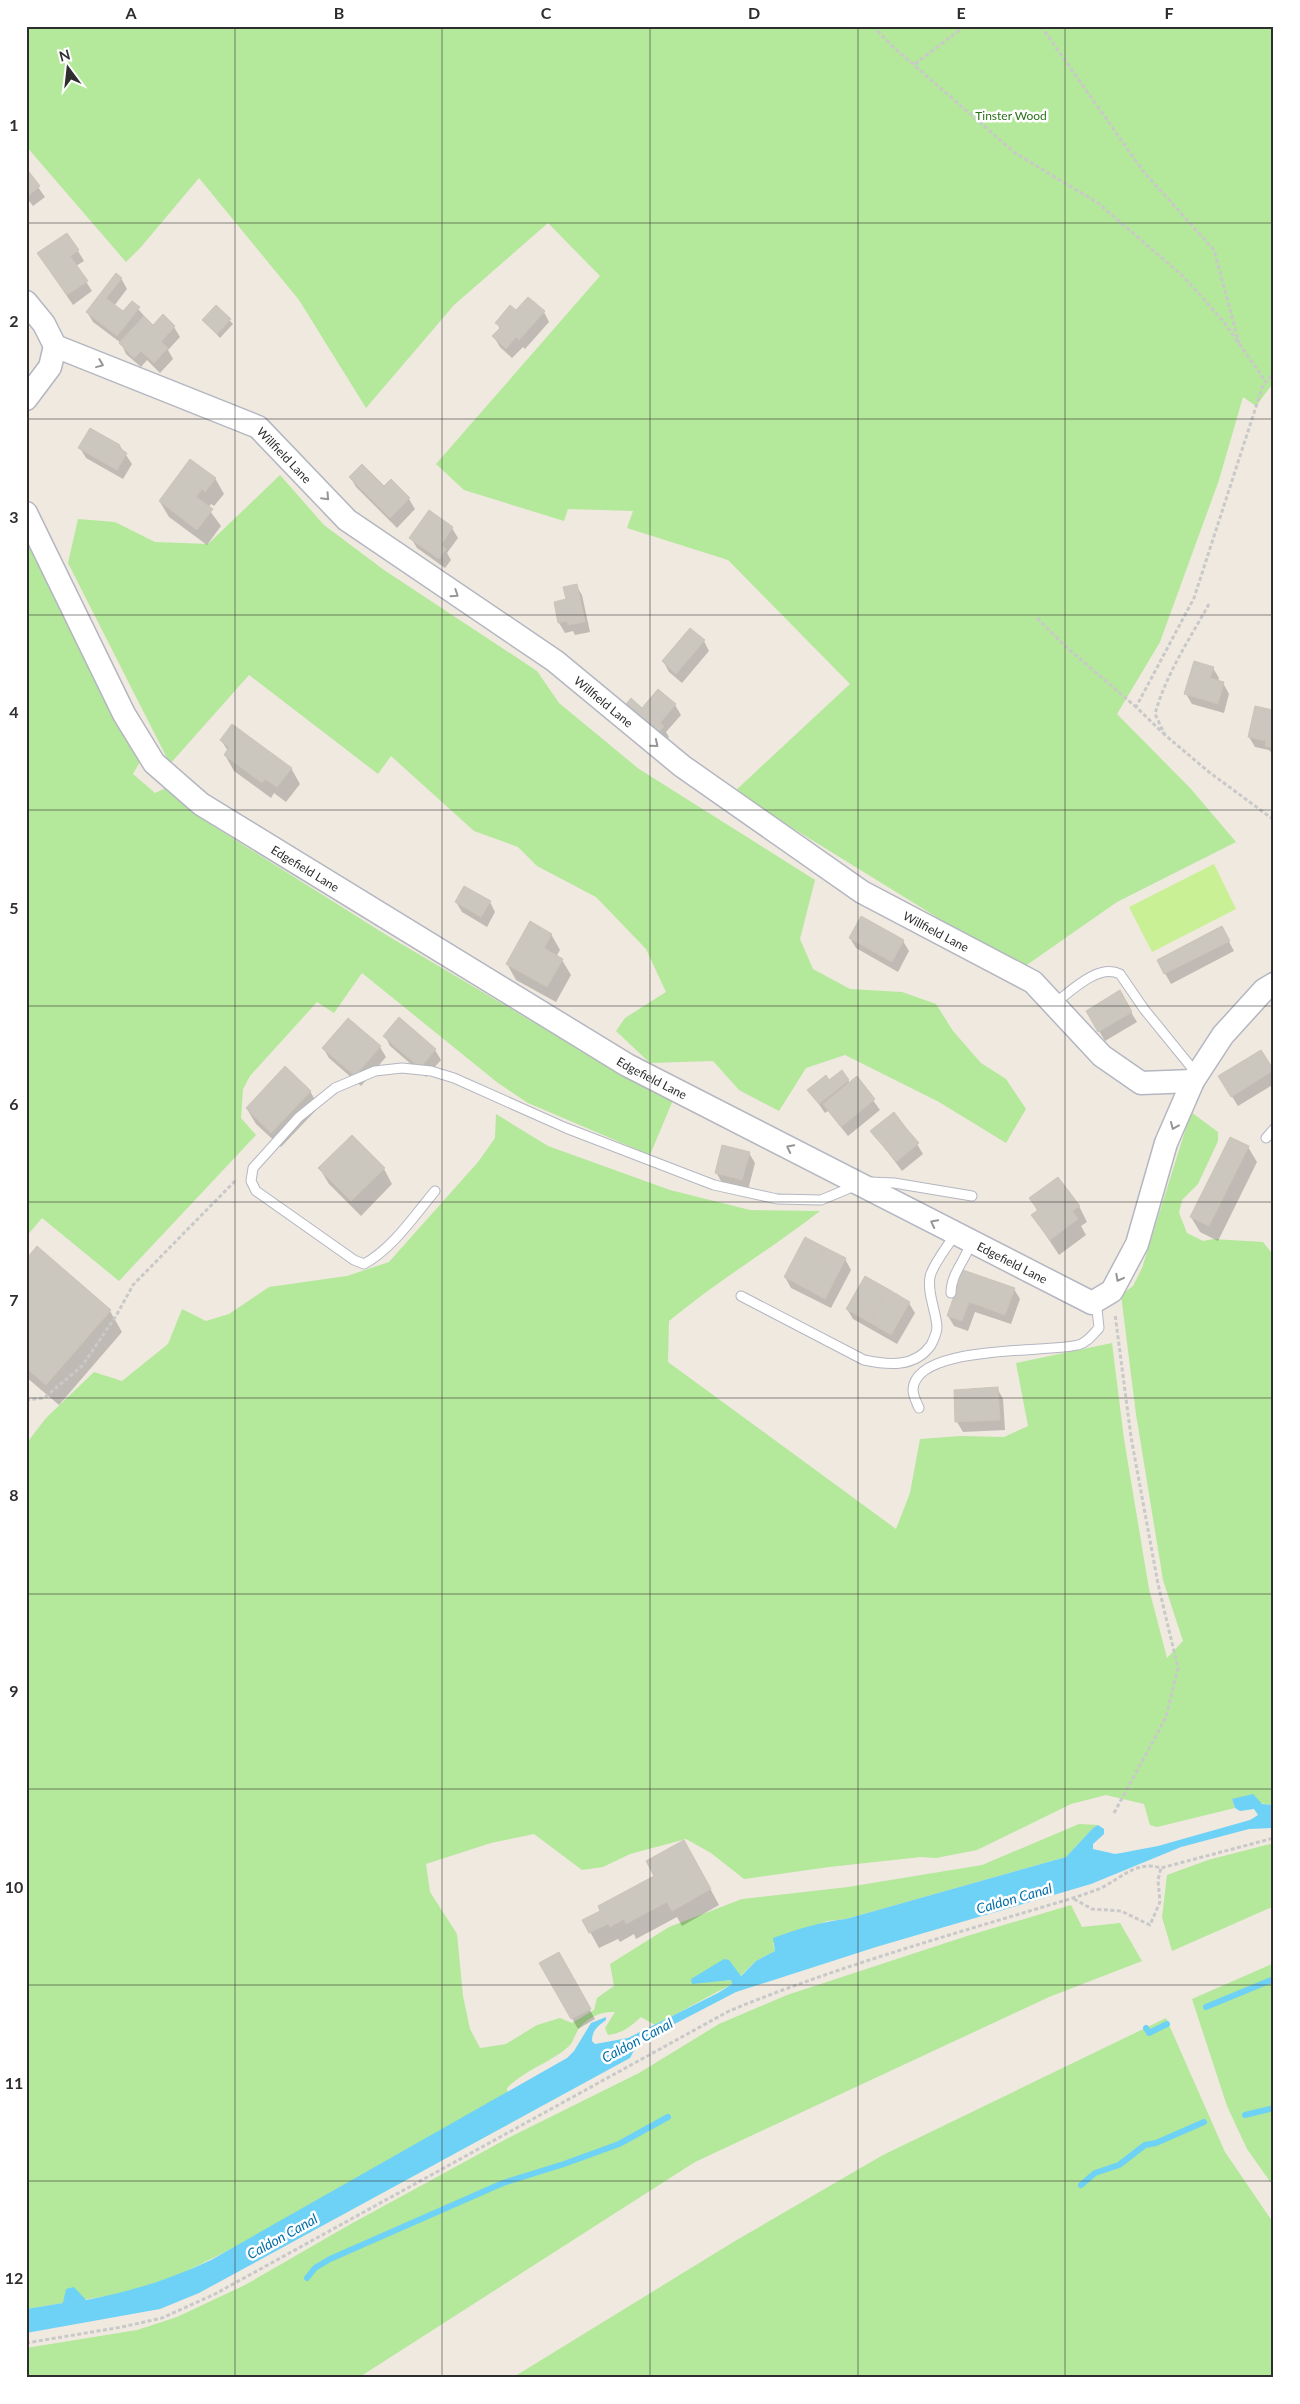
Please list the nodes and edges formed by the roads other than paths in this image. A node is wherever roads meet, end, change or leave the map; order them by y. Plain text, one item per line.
1 (26, 302) edge
2 (55, 346) junction
3 (26, 399) edge
4 (26, 513) edge
5 (1274, 984) edge
6 (1053, 1004) junction
7 (1195, 1077) junction
8 (1274, 1129) edge
9 (1266, 1138) dead end
10 (859, 1184) junction
11 (435, 1191) dead end
12 (972, 1196) dead end
13 (963, 1237) junction
14 (951, 1293) dead end
15 (741, 1296) dead end
16 (1104, 1296) junction
17 (919, 1408) dead end

1 - 2 street
2 - 3 street
2 -> 6 street, Willfield Lane
10 -> 4 street, Edgefield Lane
5 - 7 street
6 - 7 street, Willfield Lane
6 - 7 lane
7 -> 16 street
8 - 9 lane
10 - 11 lane
10 - 12 lane
13 -> 10 street, Edgefield Lane
13 - 14 lane
13 - 15 lane
13 - 16 street, Edgefield Lane
16 - 17 lane

